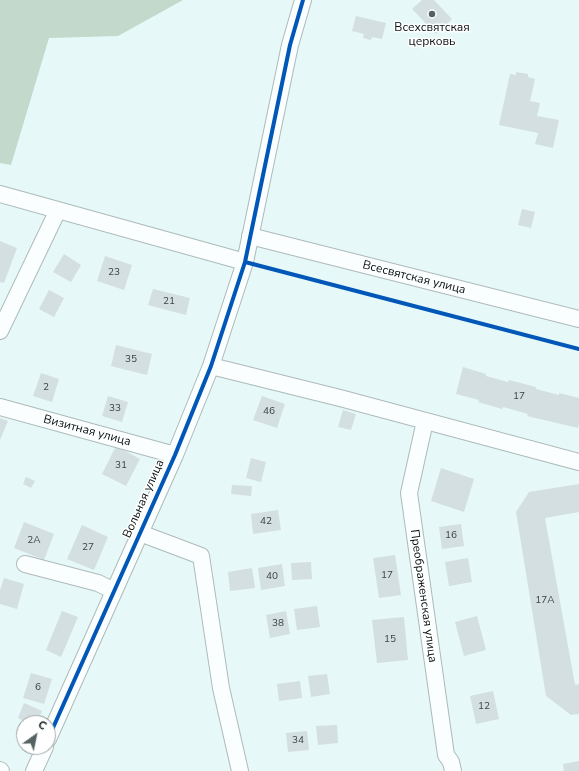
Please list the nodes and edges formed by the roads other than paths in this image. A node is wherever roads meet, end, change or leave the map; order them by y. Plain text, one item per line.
1 (303, 0) edge
2 (0, 194) edge
3 (58, 210) junction
4 (250, 236) junction
5 (245, 262) junction
6 (579, 319) edge
7 (0, 331) edge
8 (211, 366) junction
9 (0, 406) edge
10 (425, 421) junction
11 (175, 455) junction
12 (579, 462) edge
13 (140, 533) junction
14 (25, 564) dead end
15 (114, 591) junction
16 (56, 721) edge
17 (41, 755) edge
18 (34, 771) edge
19 (240, 771) edge
20 (453, 771) edge

1 - 4 street, Вольная улица
2 - 3 street
3 - 5 street
3 - 7 street
4 - 5 street, Вольная улица
4 - 6 street, Всесвятская улица
5 - 8 street, Вольная улица
8 - 10 street
8 - 11 street, Вольная улица
9 - 11 street, Визитная улица
10 - 12 street
10 - 20 street, Преображенская улица
11 - 13 street, Вольная улица
13 - 15 street, Вольная улица
13 - 19 street
14 - 15 street
15 - 16 street, Вольная улица
17 - 18 street

